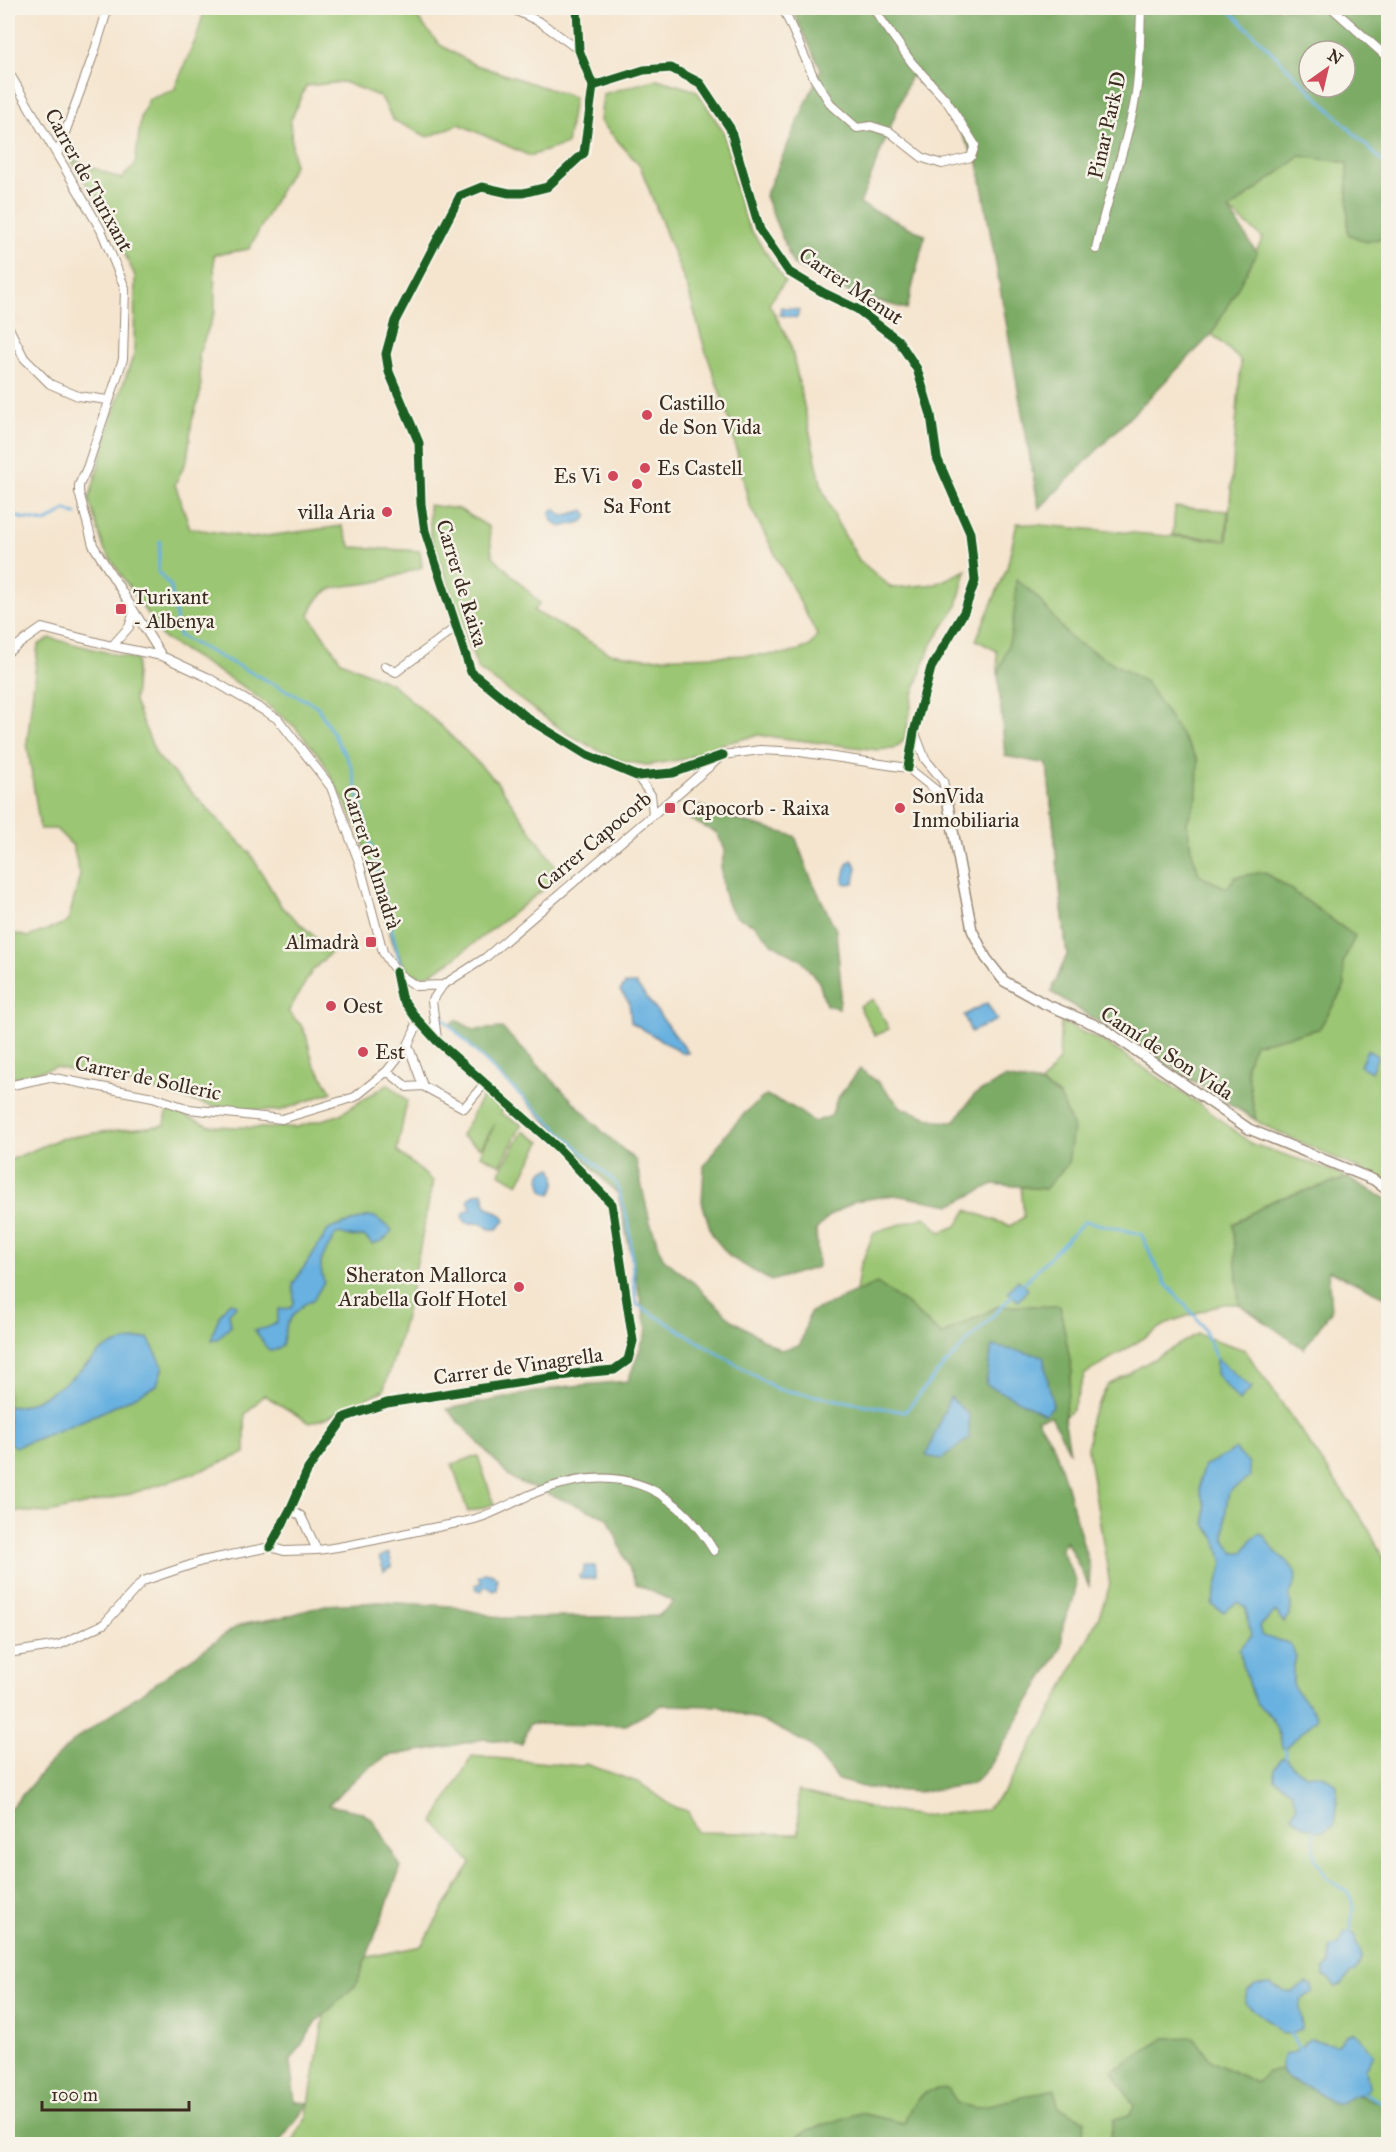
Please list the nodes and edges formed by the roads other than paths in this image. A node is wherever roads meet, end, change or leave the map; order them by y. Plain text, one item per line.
1 (108, 8) edge
2 (510, 8) edge
3 (577, 8) edge
4 (783, 8) edge
5 (873, 8) edge
6 (1142, 8) edge
7 (1332, 8) edge
8 (579, 50) junction
9 (1389, 58) edge
10 (8, 71) edge
11 (593, 86) junction
12 (57, 155) junction
13 (1096, 249) dead end
14 (8, 326) edge
15 (108, 400) junction
16 (134, 612) junction
17 (455, 628) junction
18 (112, 646) junction
19 (8, 652) edge
20 (162, 656) junction
21 (386, 666) dead end
22 (914, 732) junction
23 (723, 755) junction
24 (908, 768) junction
25 (637, 776) junction
26 (947, 799) junction
27 (653, 814) junction
28 (396, 972) junction
29 (443, 985) junction
30 (416, 1018) junction
31 (437, 1041) junction
32 (408, 1045) junction
33 (387, 1071) junction
34 (485, 1083) junction
35 (8, 1086) edge
36 (423, 1086) junction
37 (1389, 1191) edge
38 (290, 1510) junction
39 (270, 1547) junction
40 (317, 1550) junction
41 (714, 1551) dead end
42 (8, 1653) edge

1 - 12 street
2 - 8 street
3 - 8 street
4 - 5 street
6 - 13 street, Pinar Park D
7 - 9 street
8 - 11 street
10 - 12 street, Carrer de Turixant
11 - 17 street, Carrer de Raixa
11 - 22 street, Carrer Menut
12 - 15 street, Carrer de Turixant
14 - 15 street
15 - 16 street, Carrer de Turixant
16 - 18 street
16 - 20 street, Carrer de Turixant
17 - 21 street
17 - 25 street, Carrer de Raixa
18 - 19 street, Carrer d'Almadrà
18 - 20 street, Carrer d'Almadrà
20 - 28 street, Carrer d'Almadrà
22 - 24 street, Carrer Menut
22 - 26 street
23 - 24 street
23 - 25 street, Carrer de Raixa
23 - 27 street, Carrer Capocorb
24 - 26 street
25 - 27 street
26 - 37 street, Camí de Son Vida
27 - 29 street, Carrer Capocorb
28 - 29 street
28 - 30 street, Carrer d'Almadrà
29 - 31 street
30 - 31 street, Carrer de Vinagrella
30 - 32 street, Carrer de Solleric
31 - 34 street, Carrer de Vinagrella
32 - 33 street, Carrer de Solleric
32 - 36 street
33 - 35 street, Carrer de Solleric
33 - 36 street
34 - 36 street
34 - 38 street, Carrer de Vinagrella
38 - 39 street, Carrer de Vinagrella
38 - 40 street
39 - 40 street
39 - 42 street
40 - 41 street

